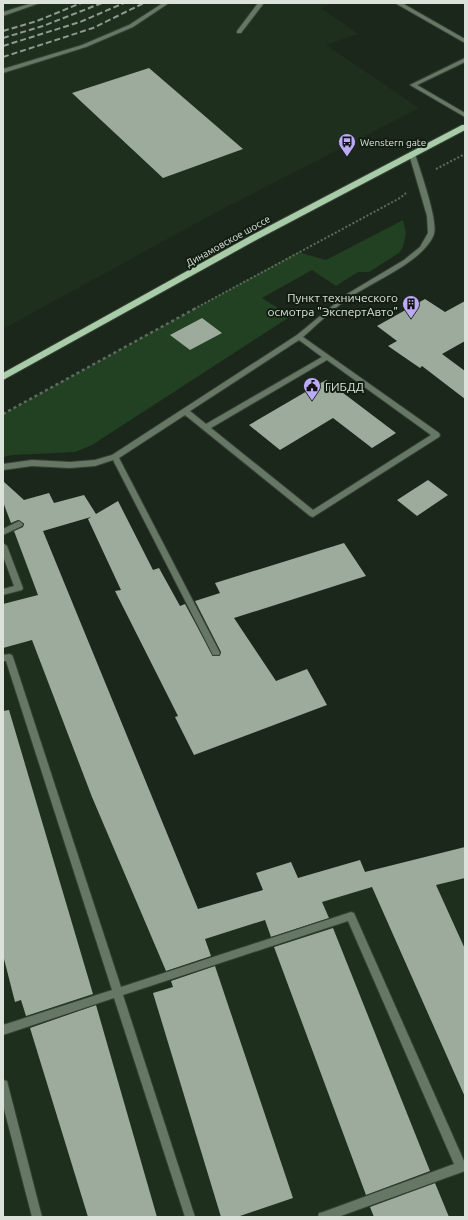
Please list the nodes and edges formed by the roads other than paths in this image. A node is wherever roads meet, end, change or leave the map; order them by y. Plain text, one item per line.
1 (37, 3) edge
2 (166, 3) edge
3 (260, 3) edge
4 (398, 3) edge
5 (3, 14) edge
6 (239, 32) dead end
7 (465, 41) edge
8 (465, 60) edge
9 (3, 71) edge
10 (465, 115) edge
11 (465, 127) edge
12 (412, 154) junction
13 (299, 337) junction
14 (327, 357) junction
15 (3, 377) edge
16 (185, 411) junction
17 (205, 428) junction
18 (115, 457) junction
19 (3, 467) edge
20 (19, 524) dead end
21 (3, 532) edge
22 (3, 546) edge
23 (3, 592) edge
24 (216, 653) dead end
25 (3, 658) edge
26 (118, 993) junction
27 (3, 1030) edge
28 (3, 1085) edge
29 (463, 1166) edge
30 (37, 1217) edge
31 (190, 1217) edge
32 (323, 1217) edge

1 - 5 lane
2 - 9 lane
3 - 6 lane
4 - 7 lane
8 - 10 lane
11 - 12 main road, Динамовское шоссе
12 - 13 lane
12 - 15 main road, Динамовское шоссе
13 - 14 lane
13 - 16 lane
14 - 17 lane
14 - 17 lane
16 - 17 lane
16 - 18 lane
18 - 19 lane
18 - 24 lane
20 - 21 lane
22 - 23 lane
25 - 26 lane
26 - 27 lane
26 - 29 lane
26 - 31 lane
28 - 30 lane
29 - 32 lane

